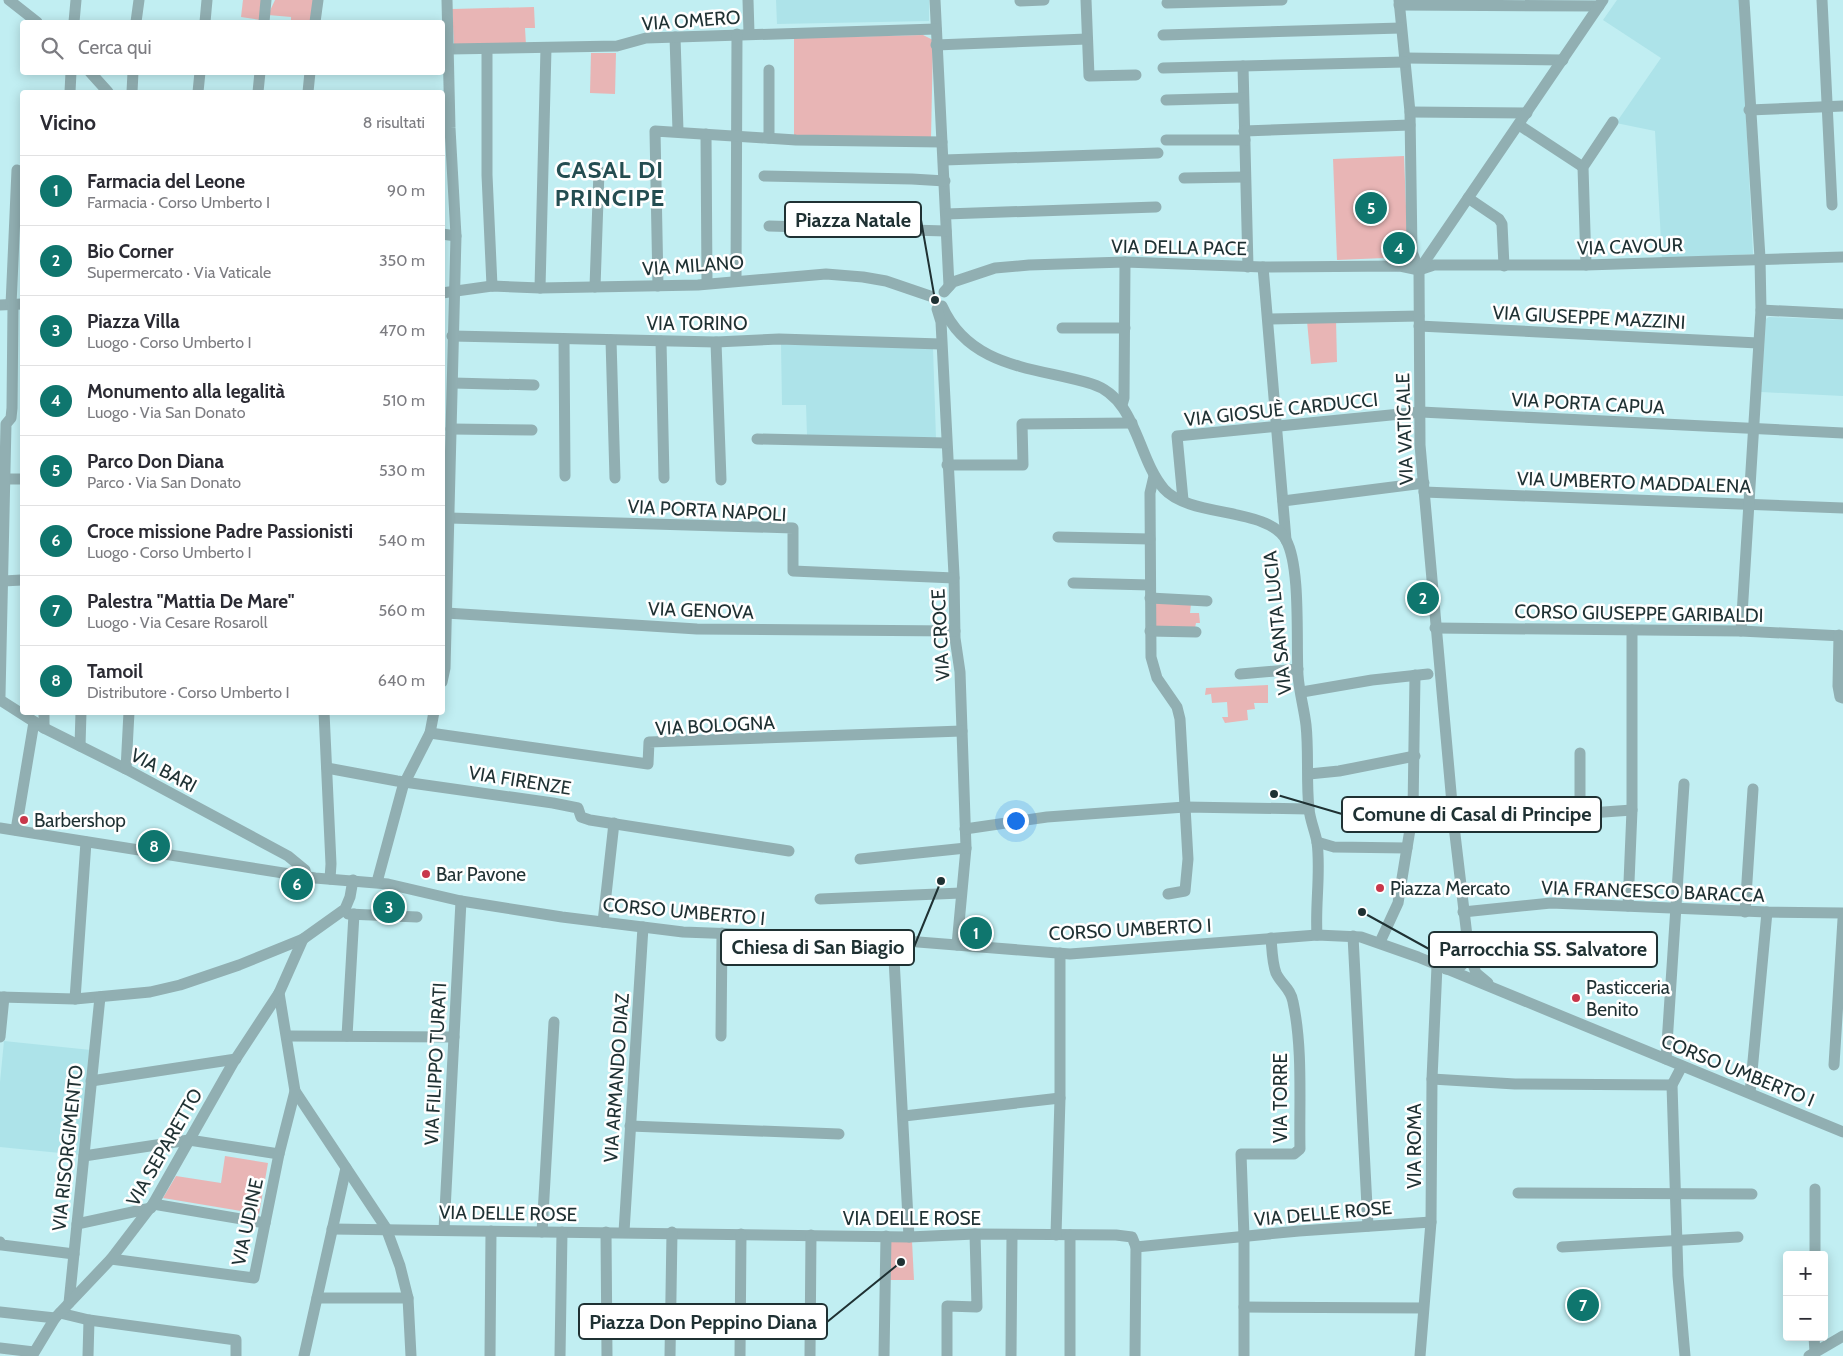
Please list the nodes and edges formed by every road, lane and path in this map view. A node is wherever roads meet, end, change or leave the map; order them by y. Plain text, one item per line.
1 (76, 0) edge
2 (139, 0) edge
3 (208, 0) edge
4 (266, 0) edge
5 (318, 0) edge
6 (447, 0) edge
7 (748, 0) edge
8 (935, 0) edge
9 (1044, 0) edge
10 (1086, 0) edge
11 (1282, 0) edge
12 (1744, 0) edge
13 (1822, 0) edge
14 (13, 1) edge
15 (1020, 1) edge
16 (1167, 3) dead end
17 (1399, 3) edge
18 (1601, 3) edge
19 (35, 20) edge
20 (74, 20) edge
21 (136, 20) edge
22 (205, 20) edge
23 (264, 20) edge
24 (315, 20) edge
25 (1402, 28) junction
26 (936, 29) junction
27 (743, 34) junction
28 (1163, 35) dead end
29 (675, 37) junction
30 (1087, 39) junction
31 (936, 45) junction
32 (546, 48) junction
33 (487, 49) junction
34 (447, 55) edge
35 (1405, 60) junction
36 (1563, 60) junction
37 (1243, 66) junction
38 (1163, 68) dead end
39 (769, 70) dead end
40 (71, 75) edge
41 (93, 75) edge
42 (133, 75) edge
43 (200, 75) edge
44 (260, 75) edge
45 (310, 75) edge
46 (1136, 75) dead end
47 (70, 90) edge
48 (106, 90) edge
49 (132, 90) edge
50 (198, 90) edge
51 (258, 90) edge
52 (308, 90) edge
53 (1244, 98) junction
54 (1166, 100) dead end
55 (1827, 106) junction
56 (1843, 106) edge
57 (1749, 110) junction
58 (1410, 112) junction
59 (1527, 113) junction
60 (1613, 122) dead end
61 (1410, 125) junction
62 (1519, 125) junction
63 (446, 127) edge
64 (678, 132) junction
65 (706, 134) junction
66 (1244, 135) junction
67 (738, 136) junction
68 (769, 138) junction
69 (1166, 140) dead end
70 (942, 142) junction
71 (1158, 153) dead end
72 (944, 160) junction
73 (1583, 168) junction
74 (17, 170) dead end
75 (599, 171) dead end
76 (764, 176) dead end
77 (1245, 177) junction
78 (1184, 178) dead end
79 (945, 182) junction
80 (1468, 198) junction
81 (1832, 205) dead end
82 (1156, 207) dead end
83 (946, 214) junction
84 (769, 226) dead end
85 (946, 231) junction
86 (445, 234) edge
87 (456, 236) junction
88 (1843, 257) edge
89 (1760, 258) junction
90 (1125, 262) junction
91 (1586, 265) junction
92 (1504, 266) junction
93 (1248, 267) junction
94 (1263, 267) junction
95 (1419, 270) junction
96 (736, 281) junction
97 (707, 283) junction
98 (492, 286) junction
99 (658, 286) junction
100 (595, 287) junction
101 (540, 288) junction
102 (947, 289) junction
103 (455, 292) junction
104 (445, 293) edge
105 (936, 303) junction
106 (12, 305) edge
107 (1761, 310) junction
108 (1843, 314) edge
109 (1268, 319) junction
110 (1419, 321) junction
111 (1062, 328) dead end
112 (1125, 328) junction
113 (452, 336) junction
114 (564, 339) junction
115 (611, 340) junction
116 (661, 341) junction
117 (716, 342) junction
118 (1758, 343) junction
119 (941, 344) junction
120 (452, 383) junction
121 (534, 385) dead end
122 (1122, 406) junction
123 (1420, 412) junction
124 (1132, 423) junction
125 (1278, 426) junction
126 (1754, 428) junction
127 (451, 429) junction
128 (532, 430) dead end
129 (1843, 433) edge
130 (757, 439) dead end
131 (946, 443) junction
132 (948, 465) junction
133 (564, 476) dead end
134 (1154, 476) junction
135 (615, 478) dead end
136 (664, 478) dead end
137 (6, 479) junction
138 (20, 479) edge
139 (720, 480) dead end
140 (1424, 488) junction
141 (446, 493) edge
142 (1183, 500) junction
143 (1283, 502) junction
144 (1750, 504) junction
145 (1843, 508) edge
146 (449, 518) junction
147 (1058, 537) dead end
148 (1150, 539) junction
149 (1286, 540) junction
150 (954, 578) junction
151 (20, 580) edge
152 (3, 581) junction
153 (445, 582) edge
154 (1073, 583) dead end
155 (1150, 586) junction
156 (1150, 598) junction
157 (1207, 601) dead end
158 (446, 613) junction
159 (1435, 628) junction
160 (1632, 630) junction
161 (955, 631) junction
162 (1741, 631) junction
163 (1150, 632) junction
164 (1196, 632) dead end
165 (1841, 636) edge
166 (445, 668) edge
167 (1298, 669) junction
168 (1240, 674) dead end
169 (1428, 674) dead end
170 (1415, 675) junction
171 (1302, 692) junction
172 (0, 698) edge
173 (1843, 698) edge
174 (20, 712) edge
175 (25, 715) edge
176 (43, 715) edge
177 (81, 715) edge
178 (129, 715) edge
179 (324, 715) edge
180 (433, 715) edge
181 (39, 725) junction
182 (962, 731) junction
183 (430, 733) junction
184 (80, 746) junction
185 (1580, 753) dead end
186 (1415, 756) junction
187 (327, 768) junction
188 (126, 769) junction
189 (1309, 774) junction
190 (406, 781) junction
191 (1684, 784) dead end
192 (1753, 789) dead end
193 (1185, 807) junction
194 (1309, 809) junction
195 (1632, 810) junction
196 (1580, 813) junction
197 (1548, 816) dead end
198 (1505, 820) dead end
199 (614, 824) junction
200 (1454, 826) junction
201 (0, 828) edge
202 (965, 829) junction
203 (16, 830) junction
204 (86, 842) junction
205 (1317, 842) junction
206 (966, 848) junction
207 (1406, 848) junction
208 (789, 851) dead end
209 (860, 859) dead end
210 (306, 876) junction
211 (330, 880) junction
212 (353, 880) junction
213 (377, 882) junction
214 (961, 892) junction
215 (1168, 894) dead end
216 (820, 899) dead end
217 (461, 901) junction
218 (1628, 906) junction
219 (1675, 909) junction
220 (1463, 912) junction
221 (1745, 912) junction
222 (1767, 912) junction
223 (1843, 913) edge
224 (338, 914) junction
225 (354, 914) junction
226 (417, 917) dead end
227 (1843, 919) edge
228 (603, 922) junction
229 (643, 927) junction
230 (722, 934) junction
231 (1317, 935) junction
232 (1353, 936) junction
233 (1271, 938) junction
234 (302, 939) junction
235 (893, 940) junction
236 (1380, 942) junction
237 (957, 945) junction
238 (1060, 953) junction
239 (1441, 968) junction
240 (279, 993) junction
241 (2, 997) edge
242 (100, 997) junction
243 (75, 999) junction
244 (1530, 1004) junction
245 (554, 1022) dead end
246 (289, 1036) dead end
247 (347, 1036) junction
248 (721, 1036) dead end
249 (0, 1037) edge
250 (454, 1037) junction
251 (236, 1059) junction
252 (1666, 1059) junction
253 (1834, 1065) dead end
254 (1682, 1066) junction
255 (1432, 1079) junction
256 (91, 1081) junction
257 (1672, 1085) junction
258 (295, 1091) junction
259 (1750, 1093) junction
260 (1060, 1098) junction
261 (904, 1116) junction
262 (630, 1126) junction
263 (1843, 1132) edge
264 (839, 1134) dead end
265 (189, 1140) junction
266 (279, 1154) junction
267 (84, 1156) junction
268 (346, 1168) junction
269 (1815, 1190) dead end
270 (1518, 1193) dead end
271 (1677, 1193) junction
272 (1752, 1194) dead end
273 (152, 1206) junction
274 (1431, 1222) junction
275 (265, 1223) junction
276 (77, 1224) junction
277 (1368, 1226) junction
278 (386, 1228) junction
279 (332, 1229) junction
280 (444, 1230) junction
281 (491, 1231) junction
282 (542, 1232) junction
283 (562, 1232) junction
284 (606, 1232) junction
285 (624, 1232) junction
286 (672, 1232) junction
287 (741, 1234) junction
288 (975, 1234) junction
289 (1012, 1234) junction
290 (811, 1235) junction
291 (1056, 1235) junction
292 (886, 1236) junction
293 (1070, 1236) junction
294 (909, 1237) junction
295 (1244, 1237) junction
296 (1738, 1237) dead end
297 (1677, 1240) junction
298 (0, 1242) edge
299 (1136, 1247) junction
300 (1562, 1247) dead end
301 (1815, 1251) edge
302 (74, 1254) junction
303 (111, 1259) junction
304 (317, 1298) junction
305 (408, 1298) junction
306 (69, 1303) junction
307 (1244, 1308) junction
308 (1423, 1308) junction
309 (0, 1312) edge
310 (58, 1315) junction
311 (89, 1320) junction
312 (1842, 1340) edge
313 (1814, 1341) edge
314 (0, 1348) edge
315 (33, 1354) edge
316 (1812, 1354) edge
317 (88, 1356) edge
318 (236, 1356) edge
319 (304, 1356) edge
320 (411, 1356) edge
321 (490, 1356) edge
322 (560, 1356) edge
323 (606, 1356) edge
324 (670, 1356) edge
325 (740, 1356) edge
326 (810, 1356) edge
327 (884, 1356) edge
328 (947, 1356) edge
329 (1011, 1356) edge
330 (1070, 1356) edge
331 (1135, 1356) edge
332 (1244, 1356) edge
333 (1420, 1356) edge
334 (1685, 1356) edge

1 - 20 street
2 - 21 street
3 - 22 street
4 - 23 street
5 - 24 street
6 - 34 street
7 - 27 street
8 - 26 street
9 - 15 street
10 - 30 street
11 - 16 street
12 - 57 street
13 - 55 street
14 - 19 street
17 - 18 street
17 - 25 street, VIA VATICALE
18 - 36 street
25 - 28 street
25 - 35 street, VIA VATICALE
26 - 27 street, VIA OMERO
26 - 31 street
27 - 29 street, VIA OMERO
27 - 67 street
29 - 32 street, VIA OMERO
29 - 64 street
30 - 31 street
30 - 46 street
31 - 70 street
32 - 33 street, VIA OMERO
32 - 101 street
33 - 34 street, VIA OMERO
33 - 98 street
34 - 63 street
35 - 36 street
35 - 37 street
35 - 58 street, VIA VATICALE
36 - 59 street
37 - 38 street
37 - 53 street
39 - 68 street
40 - 47 street
41 - 48 street
42 - 49 street
43 - 50 street
44 - 51 street
45 - 52 street
53 - 54 street
53 - 66 street
55 - 56 street
55 - 57 street
55 - 81 street
57 - 89 street
58 - 59 street
58 - 61 street, VIA VATICALE
59 - 62 street
60 - 73 street
61 - 66 street
61 - 95 street, VIA VATICALE
62 - 73 street
62 - 80 street
63 - 87 street
64 - 65 street
64 - 99 street
65 - 67 street
65 - 97 street
66 - 69 street
66 - 77 street
67 - 68 street
67 - 96 street
68 - 70 street
70 - 72 street
71 - 72 street
72 - 79 street
73 - 91 street
74 - 106 street
75 - 100 street
76 - 79 street
77 - 78 street
77 - 93 street
79 - 83 street
80 - 92 street
80 - 95 street
82 - 83 street
83 - 85 street
84 - 85 street
85 - 102 street
86 - 87 street
87 - 103 street
88 - 89 street, VIA CAVOUR
89 - 91 street, VIA CAVOUR
89 - 107 street
90 - 93 street, VIA DELLA PACE
90 - 102 street, VIA DELLA PACE
90 - 112 street
91 - 92 street, VIA CAVOUR
92 - 95 street, VIA CAVOUR
93 - 94 street, VIA DELLA PACE
94 - 95 street, VIA DELLA PACE
94 - 109 street
95 - 110 street, VIA VATICALE
96 - 97 street, VIA MILANO
96 - 105 street, VIA MILANO
97 - 99 street, VIA MILANO
98 - 101 street, VIA MILANO
98 - 103 street, VIA MILANO
99 - 100 street, VIA MILANO
100 - 101 street, VIA MILANO
102 - 105 street
103 - 104 street, VIA MILANO
103 - 113 street
105 - 119 street, VIA CROCE
105 - 122 street, VIA SANTA LUCIA
106 - 137 street
107 - 108 street
107 - 118 street
109 - 110 street, VIA GIUSEPPE MAZZINI
109 - 125 street
110 - 118 street, VIA GIUSEPPE MAZZINI
110 - 123 street, VIA VATICALE
111 - 112 street
112 - 122 street
113 - 114 street, VIA TORINO
113 - 120 street
114 - 115 street, VIA TORINO
114 - 133 street
115 - 116 street, VIA TORINO
115 - 135 street
116 - 117 street, VIA TORINO
116 - 136 street
117 - 119 street, VIA TORINO
117 - 139 street
118 - 126 street
119 - 131 street, VIA CROCE
120 - 121 street
120 - 127 street
122 - 124 street, VIA SANTA LUCIA
123 - 125 street, VIA GIOSUÈ CARDUCCI
123 - 126 street, VIA PORTA CAPUA
123 - 140 street, VIA VATICALE
124 - 132 street
124 - 134 street, VIA SANTA LUCIA
125 - 142 street, VIA GIOSUÈ CARDUCCI
125 - 143 street
126 - 129 street, VIA PORTA CAPUA
126 - 144 street
127 - 128 street
127 - 141 street
130 - 131 street
131 - 132 street, VIA CROCE
132 - 150 street, VIA CROCE
134 - 142 street, VIA SANTA LUCIA
134 - 148 street
137 - 138 street
137 - 152 street
140 - 143 street, VIA UMBERTO MADDALENA
140 - 144 street, VIA UMBERTO MADDALENA
140 - 159 street, VIA VATICALE
141 - 146 street
142 - 149 street, VIA SANTA LUCIA
143 - 149 street
144 - 145 street, VIA UMBERTO MADDALENA
144 - 162 street
146 - 150 street, VIA PORTA NAPOLI
146 - 153 street
147 - 148 street
148 - 155 street
149 - 167 street, VIA SANTA LUCIA
150 - 161 street, VIA CROCE
151 - 152 street
152 - 172 street
153 - 158 street
154 - 155 street
155 - 156 street
156 - 157 street
156 - 163 street
158 - 161 street, VIA GENOVA
158 - 166 street
159 - 160 street, CORSO GIUSEPPE GARIBALDI
159 - 200 street, VIA VATICALE
160 - 162 street, CORSO GIUSEPPE GARIBALDI
160 - 195 street
161 - 182 street, VIA CROCE
162 - 165 street, CORSO GIUSEPPE GARIBALDI
163 - 164 street
163 - 193 street
165 - 173 street
167 - 168 street
167 - 171 street, VIA SANTA LUCIA
169 - 170 street
170 - 171 street
170 - 186 street
171 - 189 street, VIA SANTA LUCIA
172 - 174 street, VIA BARI
175 - 181 street, VIA BARI
176 - 181 street
177 - 184 street
178 - 188 street
179 - 187 street
180 - 183 street
181 - 184 street, VIA BARI
181 - 203 street
182 - 183 street, VIA BOLOGNA
182 - 202 street, VIA CROCE
183 - 190 street
184 - 188 street, VIA BARI
185 - 196 street
186 - 189 street
186 - 207 street
187 - 190 street, VIA FIRENZE
187 - 211 street
188 - 210 street, VIA BARI
189 - 194 street, VIA SANTA LUCIA
190 - 199 street, VIA FIRENZE
190 - 213 street
191 - 219 street
192 - 221 street
193 - 194 street
193 - 202 street
193 - 215 street
194 - 205 street, VIA SANTA LUCIA
195 - 196 street
195 - 218 street
196 - 197 street
198 - 200 street
199 - 208 street, VIA FIRENZE
199 - 228 street
200 - 220 street, VIA VATICALE
201 - 203 street, CORSO UMBERTO I
202 - 206 street, VIA CROCE
203 - 204 street, CORSO UMBERTO I
204 - 210 street, CORSO UMBERTO I
204 - 243 street
205 - 207 street
205 - 231 street, VIA SANTA LUCIA
206 - 209 street
206 - 214 street, VIA CROCE
207 - 236 street
210 - 211 street, CORSO UMBERTO I
211 - 212 street, CORSO UMBERTO I
212 - 213 street, CORSO UMBERTO I
212 - 224 street
213 - 217 street, CORSO UMBERTO I
214 - 216 street
214 - 237 street, VIA CROCE
217 - 228 street, CORSO UMBERTO I
217 - 250 street, VIA FILIPPO TURATI
218 - 219 street, VIA FRANCESCO BARACCA
218 - 220 street, VIA FRANCESCO BARACCA
219 - 221 street, VIA FRANCESCO BARACCA
219 - 252 street
220 - 239 street, VIA VATICALE
220 - 244 street, VIA VATICALE
221 - 222 street, VIA FRANCESCO BARACCA
222 - 223 street, VIA FRANCESCO BARACCA
222 - 259 street
224 - 225 street
224 - 234 street
225 - 226 street
225 - 247 street
227 - 253 street
228 - 229 street, CORSO UMBERTO I
229 - 230 street, CORSO UMBERTO I
229 - 262 street, VIA ARMANDO DIAZ
230 - 235 street, CORSO UMBERTO I
230 - 248 street
231 - 232 street, CORSO UMBERTO I
231 - 233 street, CORSO UMBERTO I
232 - 236 street, CORSO UMBERTO I
232 - 277 street
233 - 238 street, CORSO UMBERTO I
233 - 295 street, VIA TORRE
234 - 240 street, VIA SEPARETTO
234 - 242 street
235 - 237 street, CORSO UMBERTO I
235 - 261 street
236 - 239 street, CORSO UMBERTO I
237 - 238 street, CORSO UMBERTO I
238 - 260 street
239 - 244 street, CORSO UMBERTO I
239 - 255 street, VIA ROMA
240 - 251 street, VIA SEPARETTO
240 - 258 street
241 - 243 street
241 - 249 street
242 - 243 street
242 - 256 street, VIA RISORGIMENTO
244 - 252 street, CORSO UMBERTO I
245 - 282 street
246 - 247 street
247 - 250 street
250 - 280 street, VIA FILIPPO TURATI
251 - 256 street
251 - 265 street, VIA SEPARETTO
252 - 254 street, CORSO UMBERTO I
254 - 257 street
254 - 259 street, CORSO UMBERTO I
255 - 257 street
255 - 274 street, VIA ROMA
256 - 267 street, VIA RISORGIMENTO
257 - 271 street
258 - 266 street, VIA UDINE
258 - 268 street
259 - 263 street, CORSO UMBERTO I
260 - 261 street
260 - 291 street
261 - 294 street
262 - 264 street
262 - 285 street, VIA ARMANDO DIAZ
265 - 266 street
265 - 267 street
265 - 273 street, VIA SEPARETTO
266 - 275 street, VIA UDINE
267 - 276 street, VIA RISORGIMENTO
268 - 278 street
268 - 279 street
269 - 301 street
270 - 271 street
271 - 272 street
271 - 297 street
273 - 275 street
273 - 276 street
273 - 303 street, VIA SEPARETTO
274 - 277 street, VIA DELLE ROSE
274 - 308 street, VIA ROMA
275 - 303 street, VIA UDINE
276 - 302 street, VIA RISORGIMENTO
277 - 295 street, VIA DELLE ROSE
278 - 279 street, VIA DELLE ROSE
278 - 280 street, VIA DELLE ROSE
278 - 305 street
279 - 304 street
280 - 281 street, VIA DELLE ROSE
281 - 282 street, VIA DELLE ROSE
281 - 321 street
282 - 283 street, VIA DELLE ROSE
283 - 284 street, VIA DELLE ROSE
283 - 322 street
284 - 285 street, VIA DELLE ROSE
284 - 323 street
285 - 286 street, VIA DELLE ROSE
286 - 287 street, VIA DELLE ROSE
286 - 324 street
287 - 290 street, VIA DELLE ROSE
287 - 325 street
288 - 289 street, VIA DELLE ROSE
288 - 294 street, VIA DELLE ROSE
288 - 328 street
289 - 291 street, VIA DELLE ROSE
289 - 329 street
290 - 292 street, VIA DELLE ROSE
290 - 326 street
291 - 293 street, VIA DELLE ROSE
292 - 294 street, VIA DELLE ROSE
292 - 327 street
293 - 299 street, VIA DELLE ROSE
293 - 330 street
295 - 299 street, VIA DELLE ROSE
295 - 307 street
296 - 297 street
297 - 300 street
297 - 334 street
298 - 302 street
299 - 331 street
302 - 306 street, VIA RISORGIMENTO
303 - 306 street, VIA SEPARETTO
304 - 305 street
304 - 319 street
305 - 320 street
306 - 310 street, VIA SEPARETTO
307 - 308 street
307 - 332 street
308 - 333 street, VIA ROMA
309 - 310 street
310 - 311 street
310 - 315 street, VIA SEPARETTO
311 - 317 street
311 - 318 street
312 - 316 street
313 - 316 street
314 - 315 street

